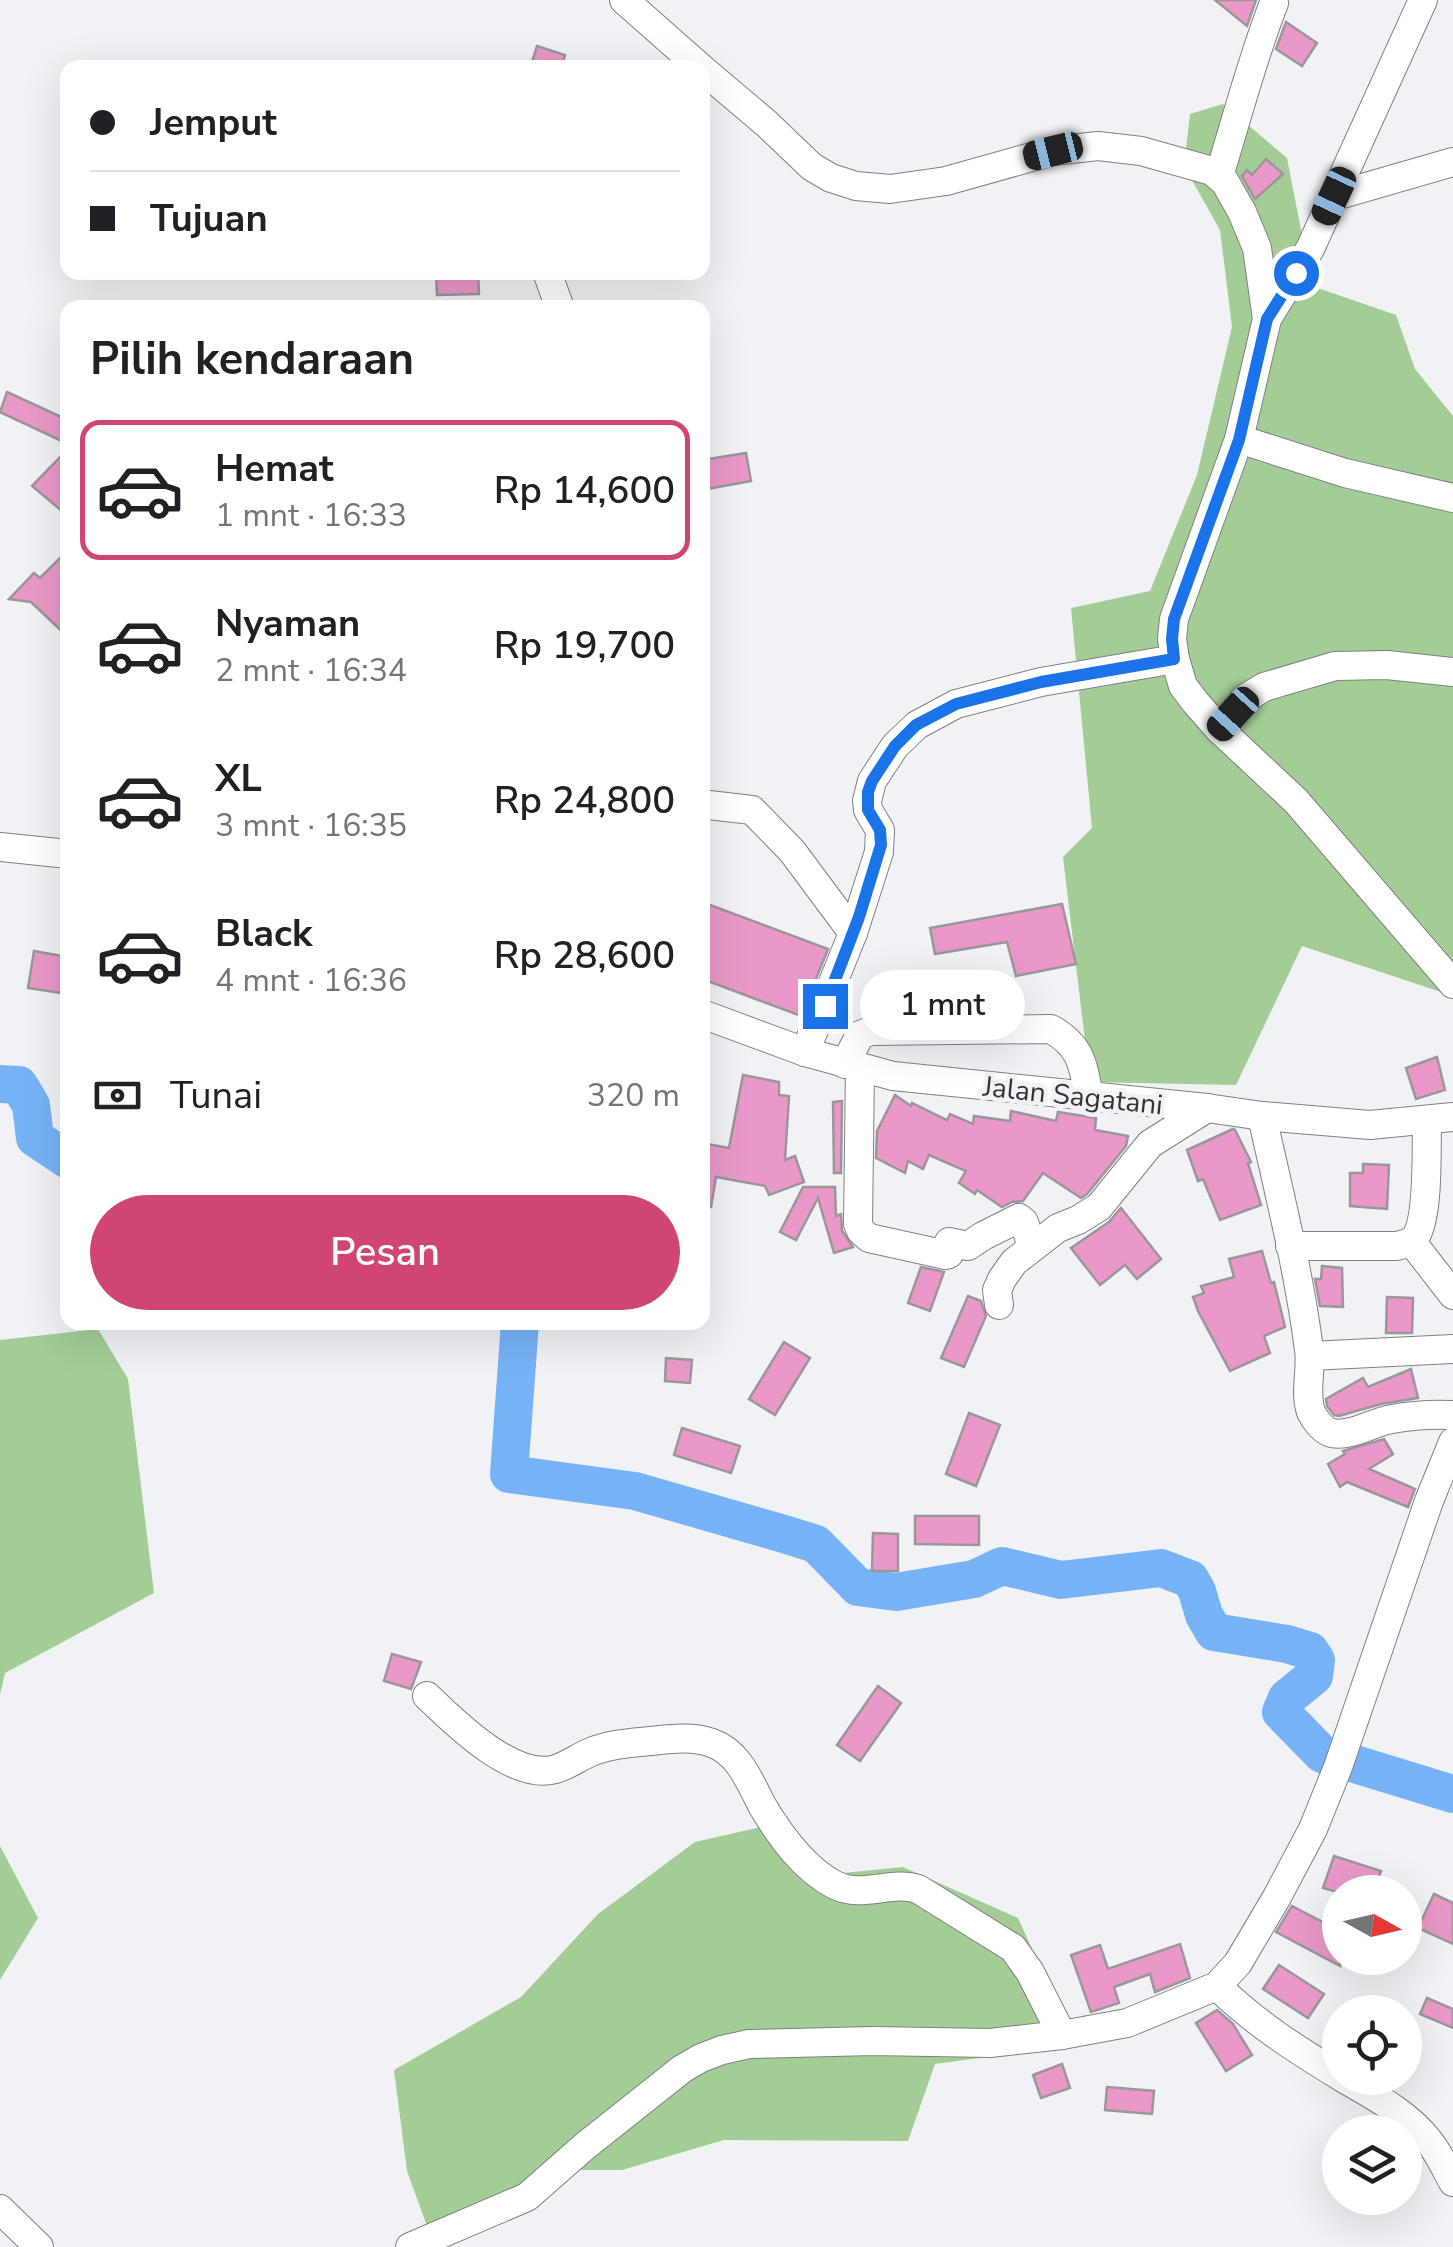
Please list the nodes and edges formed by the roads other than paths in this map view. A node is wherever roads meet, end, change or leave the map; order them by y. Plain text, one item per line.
1 (624, 0) edge
2 (1423, 0) edge
3 (1274, 3) dead end
4 (689, 60) edge
5 (710, 79) edge
6 (1453, 162) edge
7 (1220, 176) junction
8 (1334, 196) junction
9 (1267, 319) junction
10 (1239, 440) junction
11 (1453, 498) edge
12 (1174, 659) junction
13 (1453, 672) edge
14 (1219, 729) junction
15 (710, 805) edge
16 (0, 847) edge
17 (60, 853) edge
18 (853, 934) junction
19 (1453, 984) edge
20 (710, 1017) edge
21 (805, 1052) junction
22 (853, 1066) junction
23 (1089, 1097) junction
24 (1207, 1108) junction
25 (1262, 1116) junction
26 (1440, 1118) edge
27 (1412, 1241) junction
28 (1290, 1246) junction
29 (1032, 1247) junction
30 (1453, 1295) edge
31 (999, 1305) dead end
32 (1453, 1349) edge
33 (1310, 1356) junction
34 (1453, 1415) edge
35 (1453, 1442) edge
36 (427, 1696) dead end
37 (1216, 1986) junction
38 (1062, 2036) junction
39 (1322, 2065) edge
40 (1372, 2095) edge
41 (1453, 2182) edge
42 (0, 2209) edge
43 (40, 2247) edge
44 (410, 2247) edge

1 - 4 street
2 - 8 street
3 - 7 street
5 - 7 street
6 - 8 street
7 - 9 street
8 - 9 street
9 - 10 street
10 - 11 street
10 - 12 street
12 - 14 street
12 - 18 street
13 - 14 street
14 - 19 street
15 - 18 street
16 - 17 street
18 - 21 street
20 - 21 street, Jalan Sagatani
21 - 22 street, Jalan Sagatani
22 - 23 street, Jalan Sagatani
22 - 23 street
22 - 29 street
23 - 24 street, Jalan Sagatani
24 - 25 street, Jalan Sagatani
24 - 29 street
25 - 26 street, Jalan Sagatani
25 - 28 street
26 - 27 street
27 - 28 street
27 - 30 street
28 - 33 street
29 - 31 street
32 - 33 street
33 - 34 street
35 - 37 street
36 - 38 street
37 - 38 street
37 - 39 street
38 - 44 street
40 - 41 street
42 - 43 street

